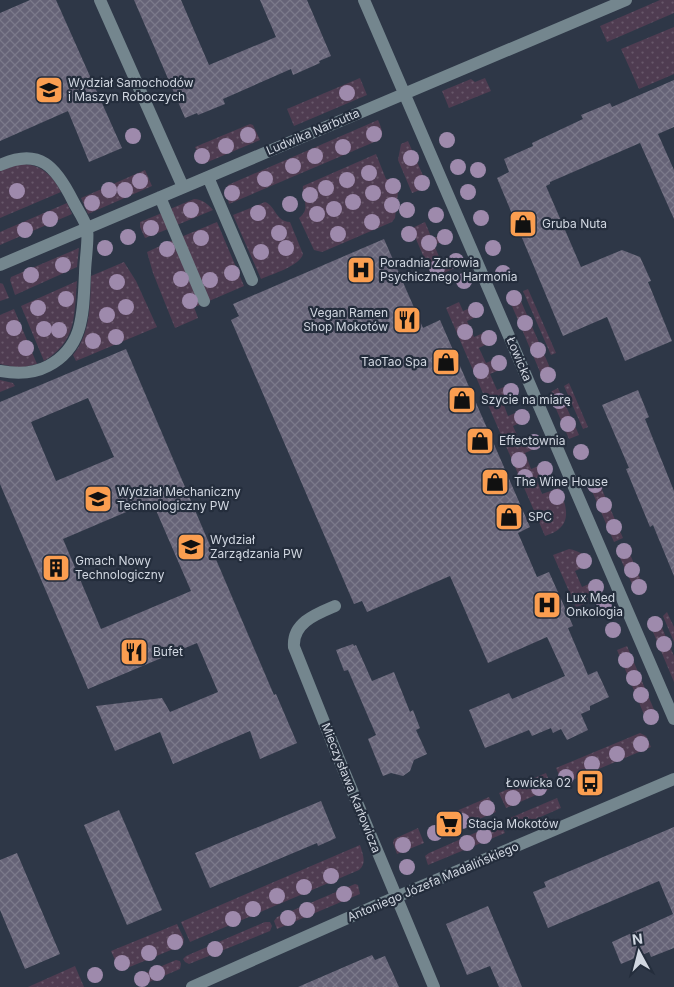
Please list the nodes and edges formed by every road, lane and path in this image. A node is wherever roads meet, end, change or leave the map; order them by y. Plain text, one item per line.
1 (100, 0) edge
2 (364, 0) edge
3 (626, 0) edge
4 (404, 94) junction
5 (0, 165) edge
6 (208, 177) junction
7 (183, 187) junction
8 (160, 197) junction
9 (87, 228) junction
10 (0, 265) edge
11 (252, 280) dead end
12 (204, 301) dead end
13 (0, 371) edge
14 (335, 606) dead end
15 (674, 719) edge
16 (674, 779) edge
17 (398, 897) junction
18 (192, 987) edge
19 (434, 987) edge

1 - 7 street
2 - 4 street, Łowicka
3 - 4 street, Ludwika Narbutta
4 - 6 street, Ludwika Narbutta
4 - 15 street, Łowicka
5 - 9 street
6 - 7 street, Ludwika Narbutta
6 - 11 street
7 - 8 street, Ludwika Narbutta
8 - 9 street, Ludwika Narbutta
8 - 12 street
9 - 10 street, Ludwika Narbutta
9 - 13 street
14 - 17 street, Mieczysława Karłowicza
16 - 17 street, Antoniego Józefa Madalińskiego
17 - 18 street, Antoniego Józefa Madalińskiego
17 - 19 street, Mieczysława Karłowicza

